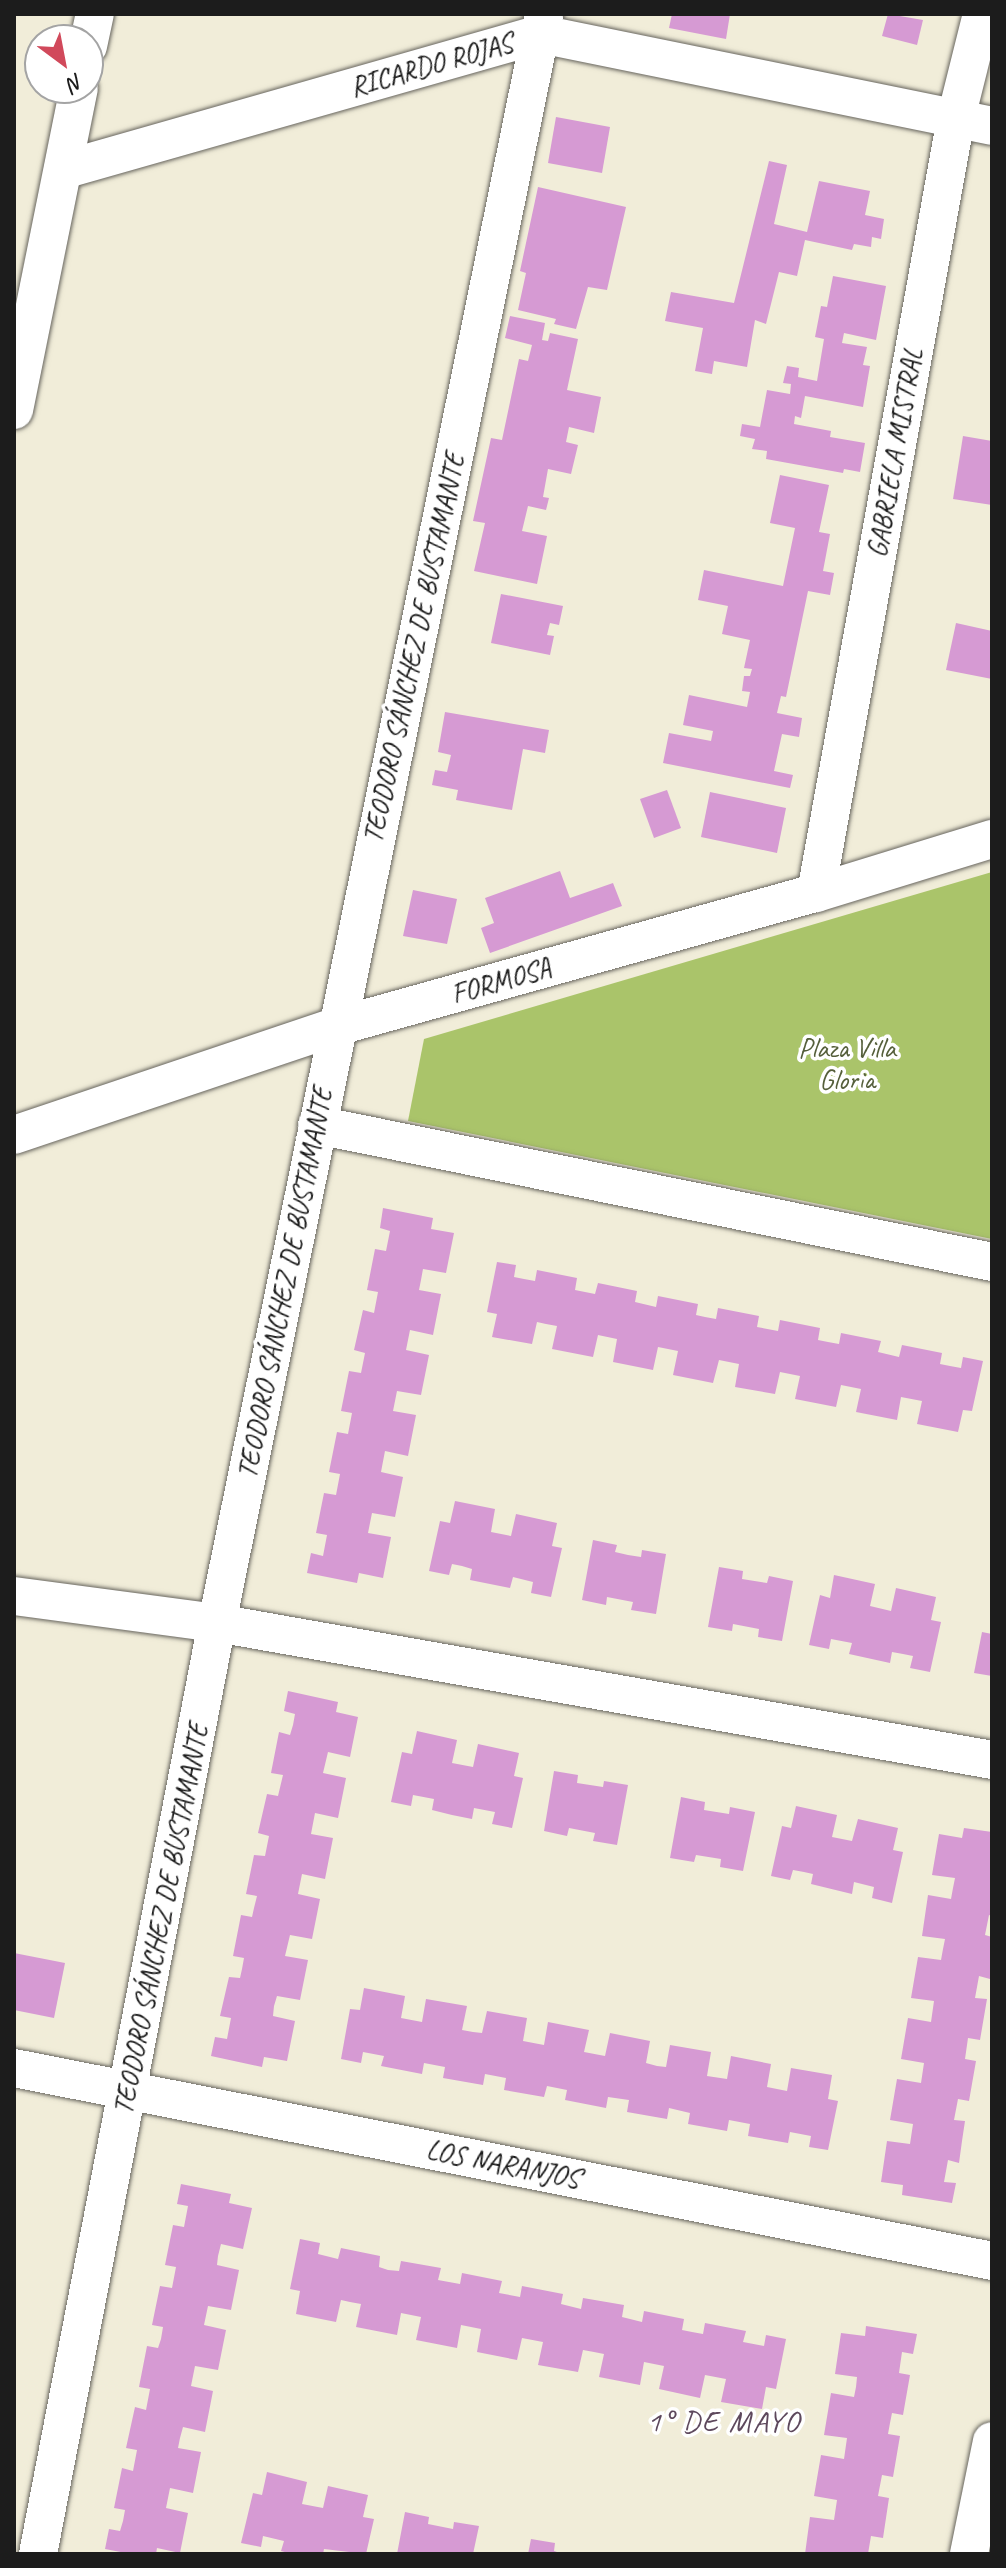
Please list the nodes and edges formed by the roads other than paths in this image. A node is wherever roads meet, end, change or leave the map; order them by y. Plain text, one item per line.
1 (982, 14) edge
2 (542, 24) edge
3 (76, 104) edge
4 (956, 118) junction
5 (992, 126) edge
6 (63, 170) junction
7 (14, 410) edge
8 (992, 839) edge
9 (816, 893) junction
10 (335, 1027) junction
11 (317, 1125) junction
12 (14, 1135) edge
13 (992, 1262) edge
14 (14, 1596) edge
15 (217, 1623) junction
16 (992, 1760) edge
17 (14, 2068) edge
18 (129, 2089) junction
19 (992, 2261) edge
20 (992, 2441) edge
21 (38, 2554) edge
22 (969, 2554) edge

1 - 4 street, GABRIELA MISTRAL
2 - 4 street, RICARDO ROJAS
2 - 6 street, RICARDO ROJAS
2 - 10 street, TEODORO SÁNCHEZ DE BUSTAMANTE
3 - 6 street
4 - 5 street, RICARDO ROJAS
4 - 9 street, GABRIELA MISTRAL
6 - 7 street
8 - 9 street, FORMOSA
9 - 10 street, FORMOSA
10 - 11 street, TEODORO SÁNCHEZ DE BUSTAMANTE
10 - 12 street, FORMOSA
11 - 13 street
11 - 15 street, TEODORO SÁNCHEZ DE BUSTAMANTE
14 - 15 street
15 - 16 street
15 - 18 street, TEODORO SÁNCHEZ DE BUSTAMANTE
17 - 18 street, LOS NARANJOS
18 - 19 street, LOS NARANJOS
18 - 21 street, TEODORO SÁNCHEZ DE BUSTAMANTE
20 - 22 street

